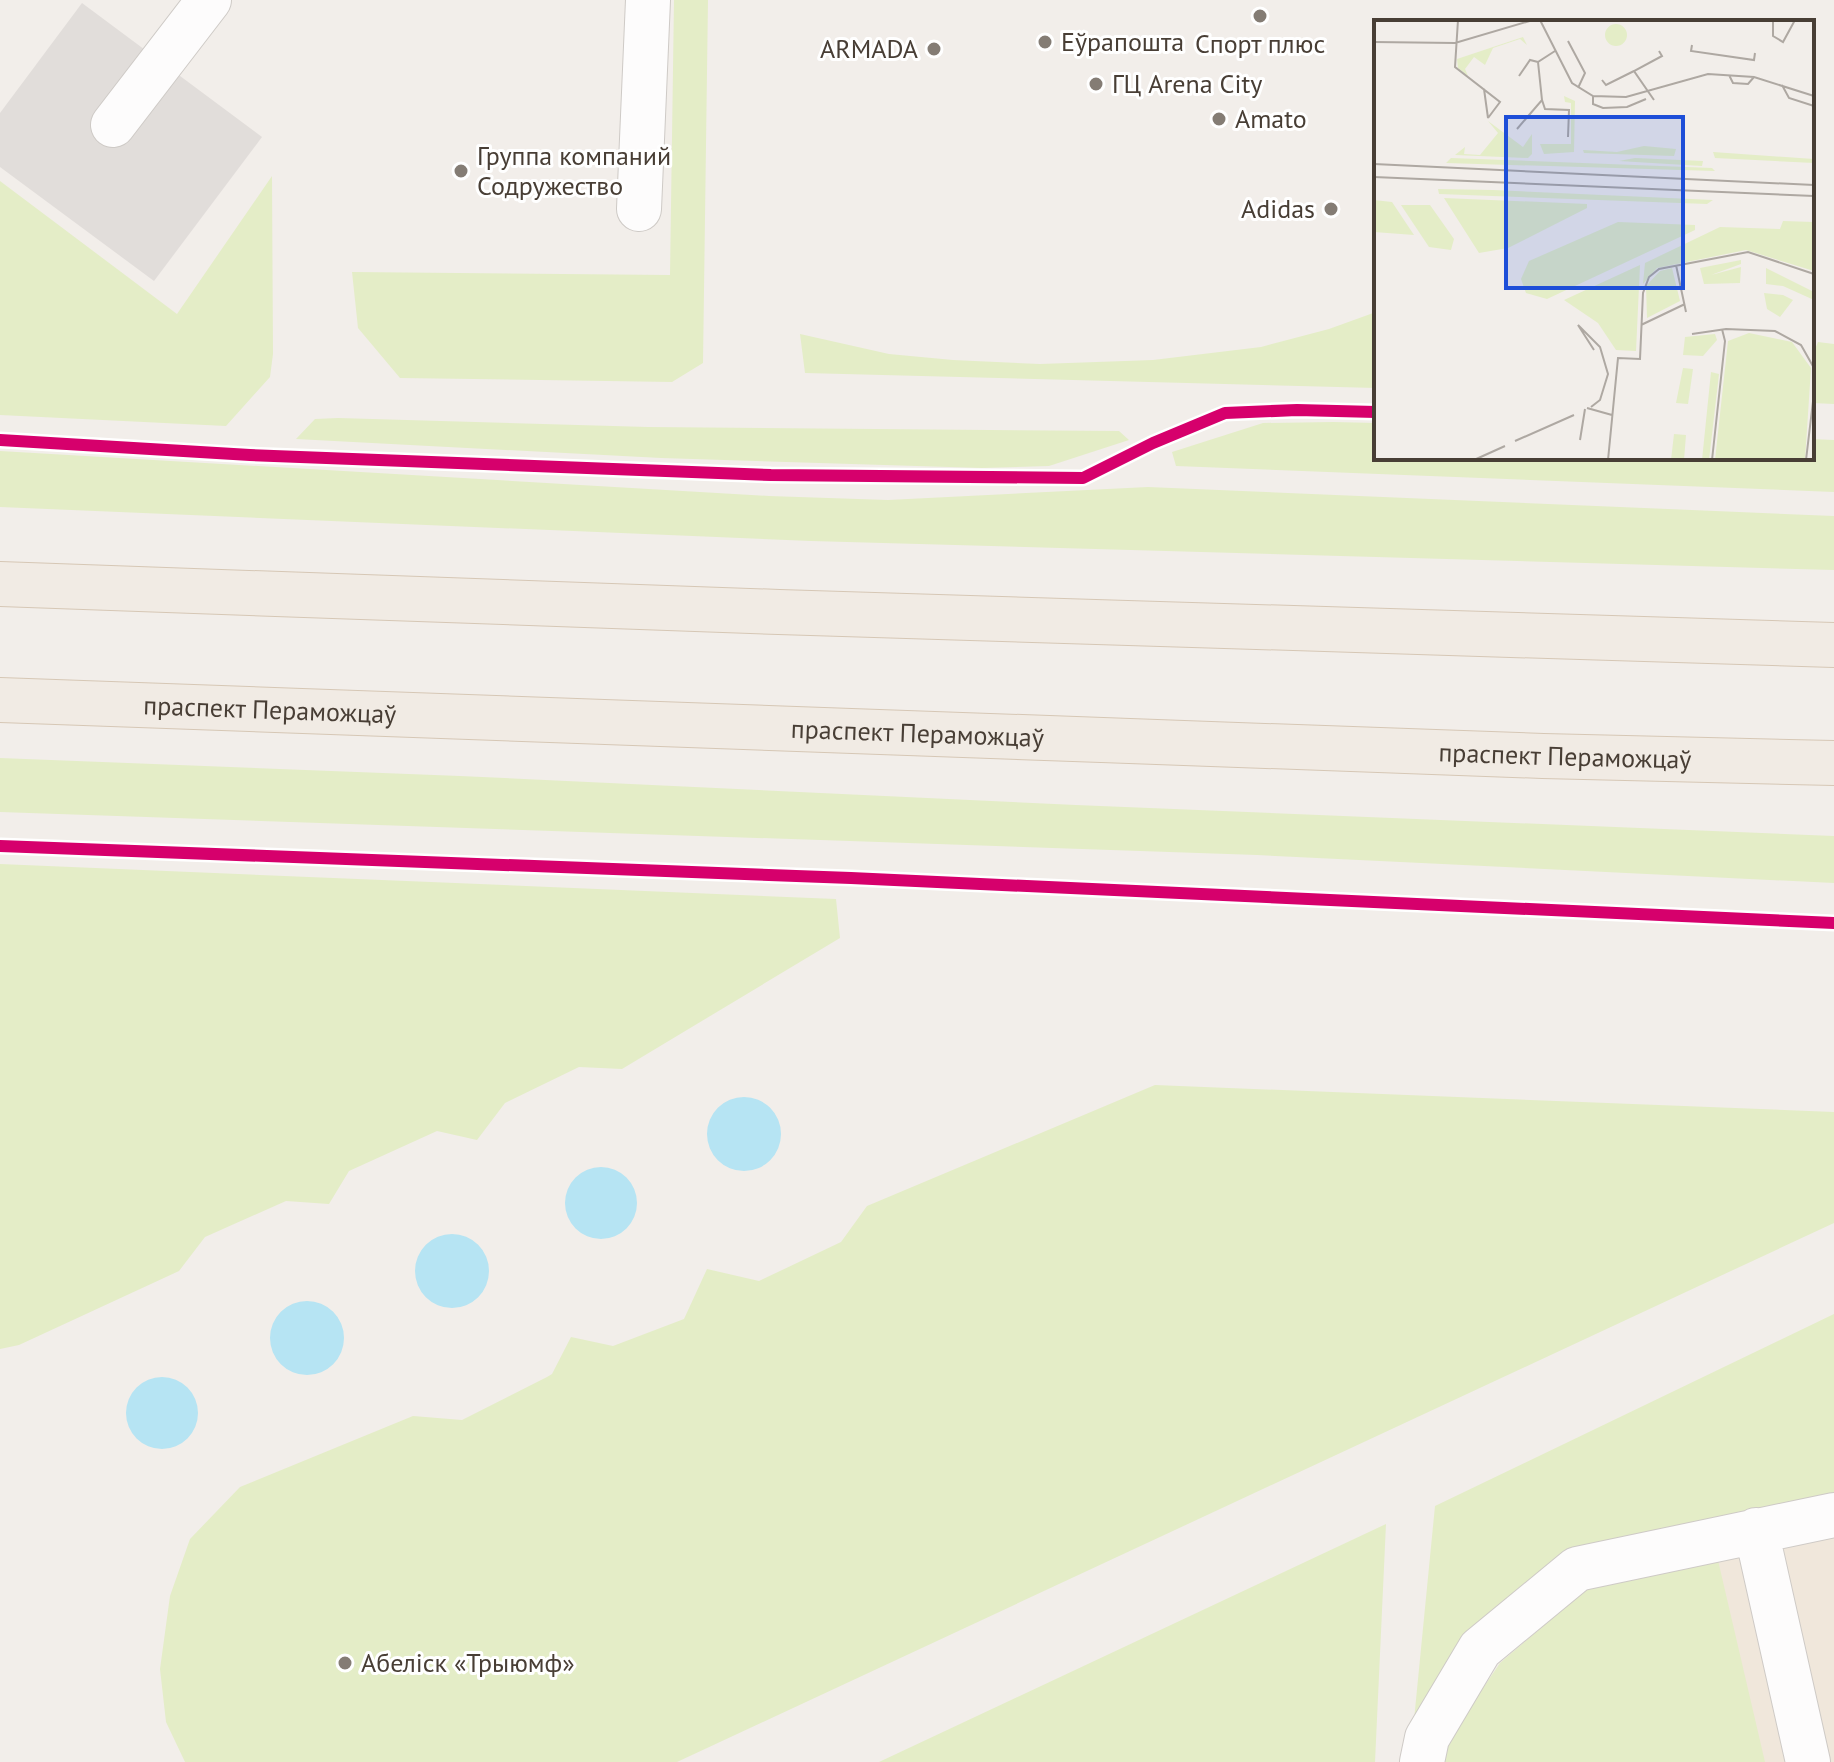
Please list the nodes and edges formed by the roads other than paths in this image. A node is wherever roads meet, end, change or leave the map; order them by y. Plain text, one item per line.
1 (209, 0) edge
2 (648, 0) edge
3 (113, 125) dead end
4 (639, 209) dead end
5 (0, 584) edge
6 (1834, 645) edge
7 (0, 700) edge
8 (1834, 763) edge
9 (1834, 1515) edge
10 (1756, 1530) junction
11 (1422, 1762) edge
12 (1808, 1762) edge

1 - 3 lane
2 - 4 lane
5 - 6 main road
7 - 8 main road, праспект Пераможцаў
9 - 10 lane
10 - 11 lane
10 - 12 lane

